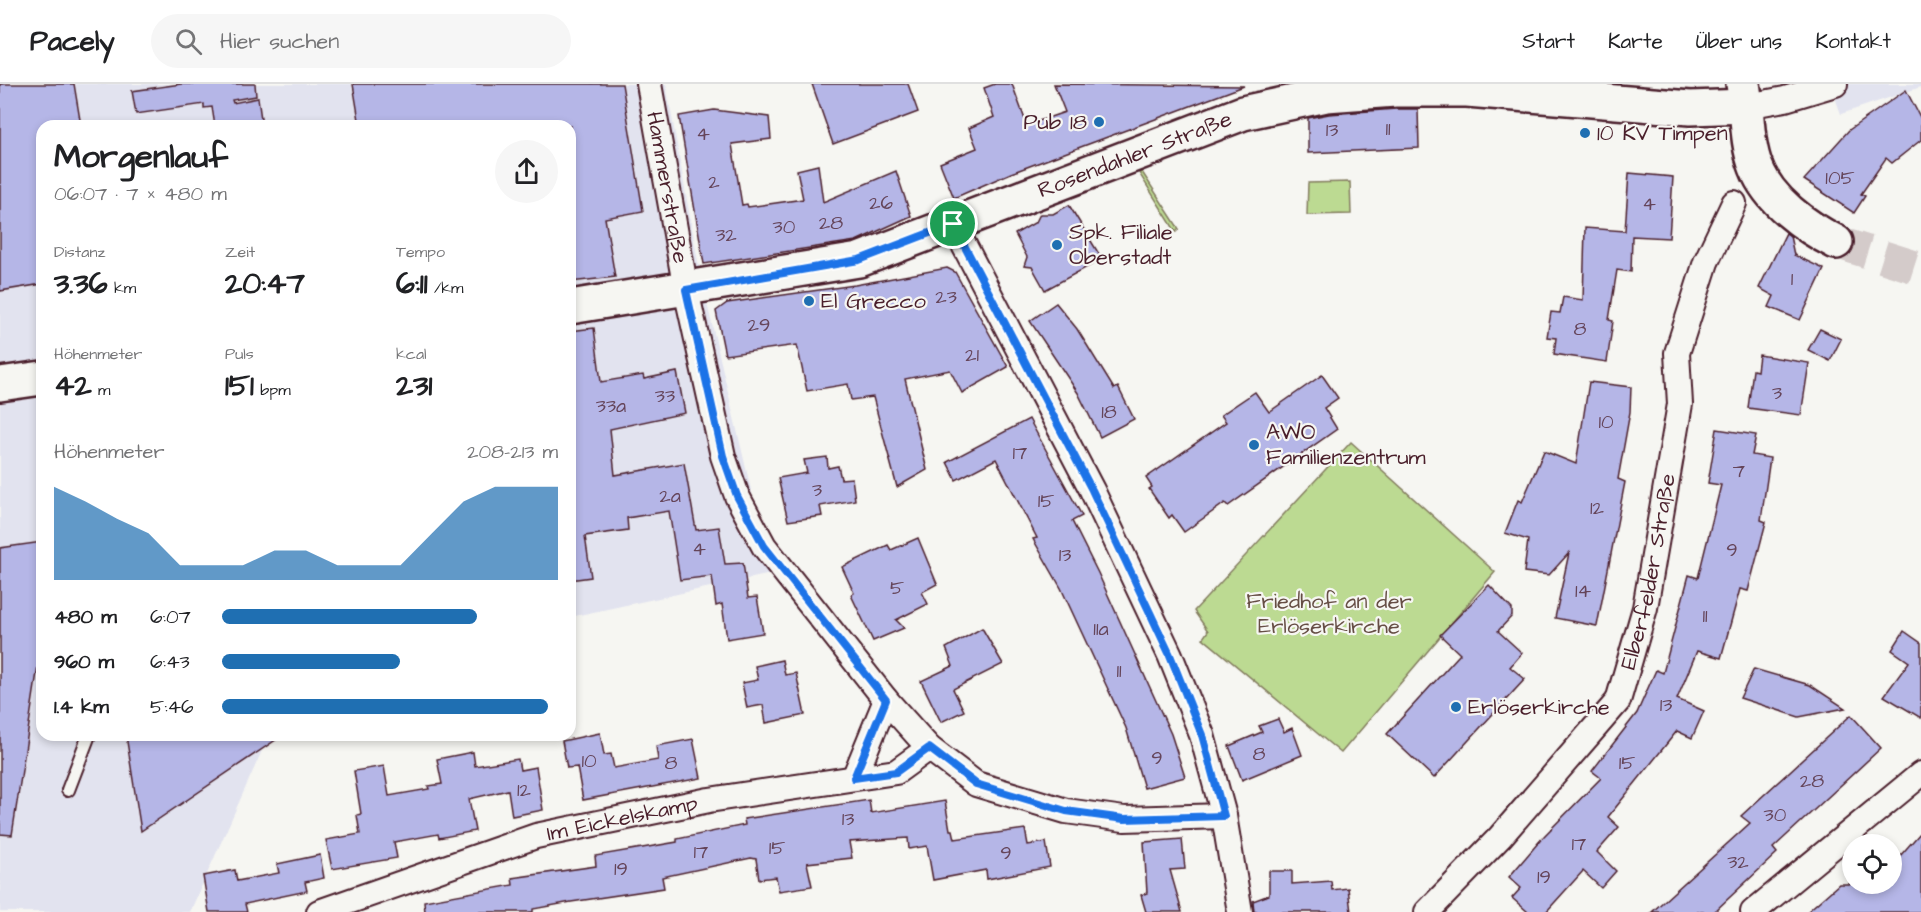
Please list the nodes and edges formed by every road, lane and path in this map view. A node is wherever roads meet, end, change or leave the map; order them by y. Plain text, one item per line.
1 (649, 84) edge
2 (1835, 84) edge
3 (1311, 91) edge
4 (1745, 95) edge
5 (1734, 203) dead end
6 (953, 224) junction
7 (1836, 242) tunnel mouth
8 (686, 290) junction
9 (576, 307) edge
10 (36, 379) edge
11 (0, 384) edge
12 (886, 700) junction
13 (87, 741) edge
14 (929, 748) junction
15 (1921, 774) edge
16 (854, 778) junction
17 (68, 790) dead end
18 (1224, 816) junction
19 (320, 912) edge
20 (1240, 912) edge
21 (1427, 912) edge
22 (1753, 912) edge

1 - 8 street, Hammerstraße
2 - 4 street
3 - 4 main road, Rosendahler Straße
3 - 6 main road, Rosendahler Straße
4 - 7 main road
5 - 21 street, Elberfelder Straße
6 - 8 main road, Rosendahler Straße
6 - 18 street
8 - 9 main road, Rosendahler Straße
8 - 12 street
10 - 11 main road
12 - 14 street
12 - 16 street
13 - 17 lane
14 - 16 street, Im Eickelskamp
14 - 18 street
15 - 22 street
16 - 19 street, Im Eickelskamp
18 - 20 street

